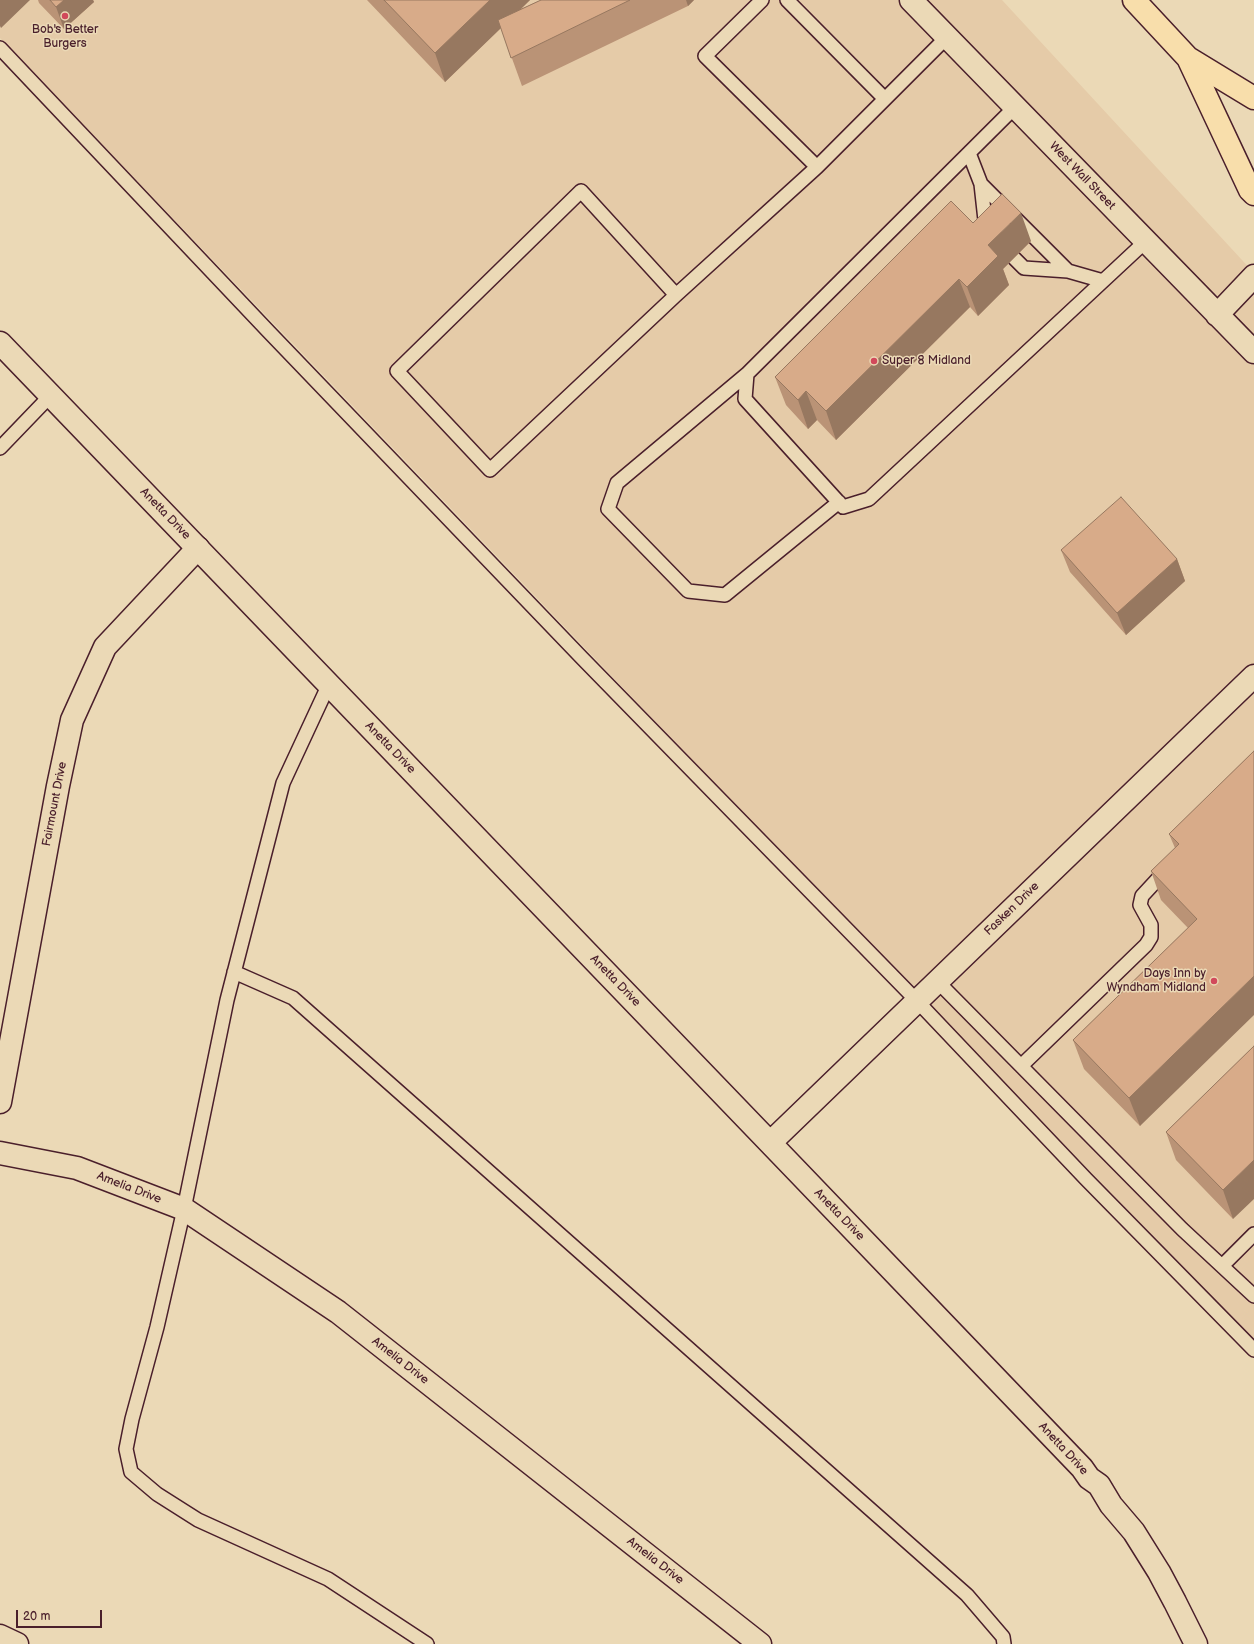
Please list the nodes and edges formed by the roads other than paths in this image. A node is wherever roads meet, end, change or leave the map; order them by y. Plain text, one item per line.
1 (762, 0) edge
2 (787, 0) edge
3 (910, 0) edge
4 (1134, 0) edge
5 (947, 37) junction
6 (0, 48) edge
7 (1188, 58) junction
8 (1254, 98) edge
9 (885, 99) junction
10 (1015, 107) junction
11 (969, 153) junction
12 (817, 167) junction
13 (981, 184) junction
14 (1254, 194) edge
15 (995, 240) edge
16 (1146, 241) junction
17 (1014, 258) dead end
18 (1068, 271) junction
19 (1254, 276) edge
20 (1104, 281) junction
21 (676, 295) junction
22 (1217, 315) junction
23 (0, 342) edge
24 (1254, 352) edge
25 (747, 374) junction
26 (51, 395) junction
27 (0, 448) edge
28 (838, 502) junction
29 (198, 548) junction
30 (1253, 681) edge
31 (329, 684) junction
32 (1174, 861) edge
33 (234, 972) junction
34 (937, 981) junction
35 (917, 1001) junction
36 (1021, 1066) junction
37 (0, 1102) edge
38 (770, 1143) junction
39 (0, 1153) edge
40 (184, 1209) junction
41 (1254, 1234) edge
42 (1222, 1266) junction
43 (1254, 1296) edge
44 (1254, 1350) edge
45 (0, 1636) edge
46 (17, 1644) edge
47 (427, 1644) edge
48 (760, 1644) edge
49 (1004, 1644) edge
50 (1196, 1644) edge

1 - 12 lane
2 - 9 lane
3 - 5 street, West Wall Street
4 - 7 main road
5 - 9 lane
5 - 10 street, West Wall Street
6 - 35 lane
7 - 8 main road
7 - 14 main road
9 - 12 lane
10 - 11 lane
10 - 16 street, West Wall Street
11 - 13 lane
11 - 25 lane
12 - 21 lane
13 - 15 lane
13 - 18 lane
16 - 20 lane
16 - 22 street, West Wall Street
17 - 18 lane
18 - 20 lane
19 - 22 street
20 - 28 lane
21 - 21 lane
22 - 24 street, West Wall Street
23 - 26 street, Anetta Drive
25 - 28 lane
25 - 28 lane
26 - 27 lane
26 - 29 street, Anetta Drive
29 - 31 street, Anetta Drive
29 - 37 street, Fairmount Drive
30 - 34 street, Fasken Drive
31 - 33 lane
31 - 38 street, Anetta Drive
32 - 36 lane
33 - 40 lane
33 - 49 lane
34 - 35 street, Fasken Drive
34 - 36 lane
35 - 38 street, Fasken Drive
35 - 44 lane
36 - 42 lane
38 - 50 street, Anetta Drive
39 - 40 street, Amelia Drive
40 - 47 lane
40 - 48 street, Amelia Drive
41 - 42 lane
42 - 43 lane
45 - 46 street

